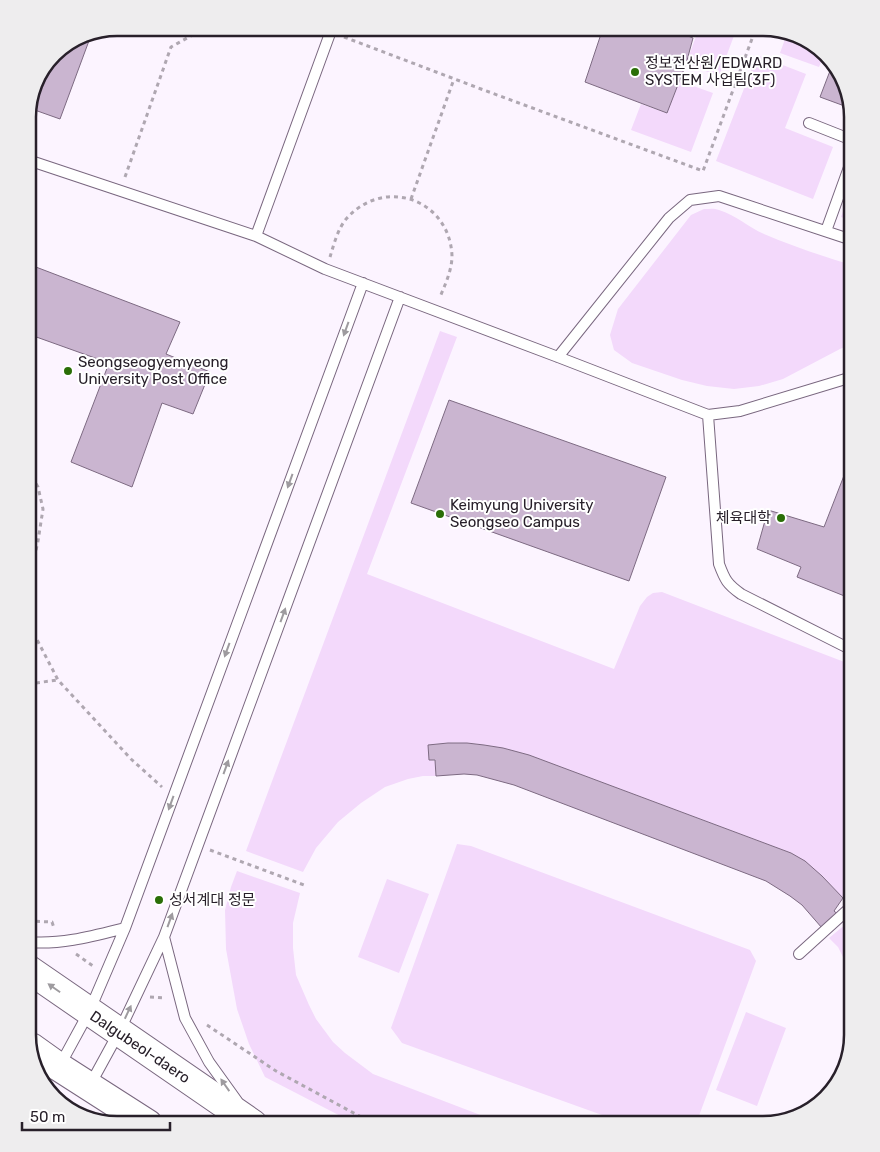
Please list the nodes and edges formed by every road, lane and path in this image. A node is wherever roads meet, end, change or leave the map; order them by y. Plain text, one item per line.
1 (191, 36) edge
2 (329, 36) edge
3 (346, 36) edge
4 (753, 36) edge
5 (454, 79) junction
6 (809, 123) dead end
7 (844, 137) edge
8 (36, 163) edge
9 (844, 181) edge
10 (121, 191) junction
11 (411, 199) junction
12 (826, 231) junction
13 (256, 236) junction
14 (844, 237) edge
15 (325, 269) junction
16 (363, 283) junction
17 (400, 297) junction
18 (434, 310) junction
19 (558, 357) junction
20 (844, 379) edge
21 (708, 415) junction
22 (36, 484) edge
23 (36, 550) edge
24 (36, 638) edge
25 (844, 646) edge
26 (58, 680) junction
27 (36, 683) edge
28 (173, 798) junction
29 (197, 846) junction
30 (304, 886) dead end
31 (844, 913) edge
32 (125, 928) junction
33 (164, 937) junction
34 (36, 943) edge
35 (799, 954) dead end
36 (36, 975) edge
37 (89, 1012) junction
38 (119, 1032) junction
39 (39, 1053) edge
40 (59, 1067) junction
41 (90, 1086) junction
42 (136, 1116) edge
43 (241, 1116) edge
44 (247, 1116) edge

1 - 10 path
2 - 13 lane
3 - 5 path
4 - 5 path
5 - 11 path
6 - 7 lane
8 - 10 lane
9 - 12 lane
10 - 13 lane
11 - 15 path
11 - 18 path
12 - 14 lane
12 - 19 lane
13 - 15 lane
15 - 16 lane
16 - 17 lane
16 -> 28 lane
17 - 18 lane
29 -> 17 lane
18 - 19 lane
19 - 21 lane
20 - 21 lane
21 - 25 lane
22 - 23 path
24 - 26 path
26 - 27 path
26 - 28 path
28 -> 32 lane
29 - 30 path
33 -> 29 lane
31 - 35 lane
32 - 34 lane
32 - 37 lane
38 -> 33 lane
44 -> 33 lane
37 -> 36 main road, Dalgubeol-daero
37 - 38 main road, Dalgubeol-daero
37 - 40 lane
38 - 41 lane
38 - 43 main road, Dalgubeol-daero
39 - 40 main road
40 - 41 main road
41 - 42 main road

